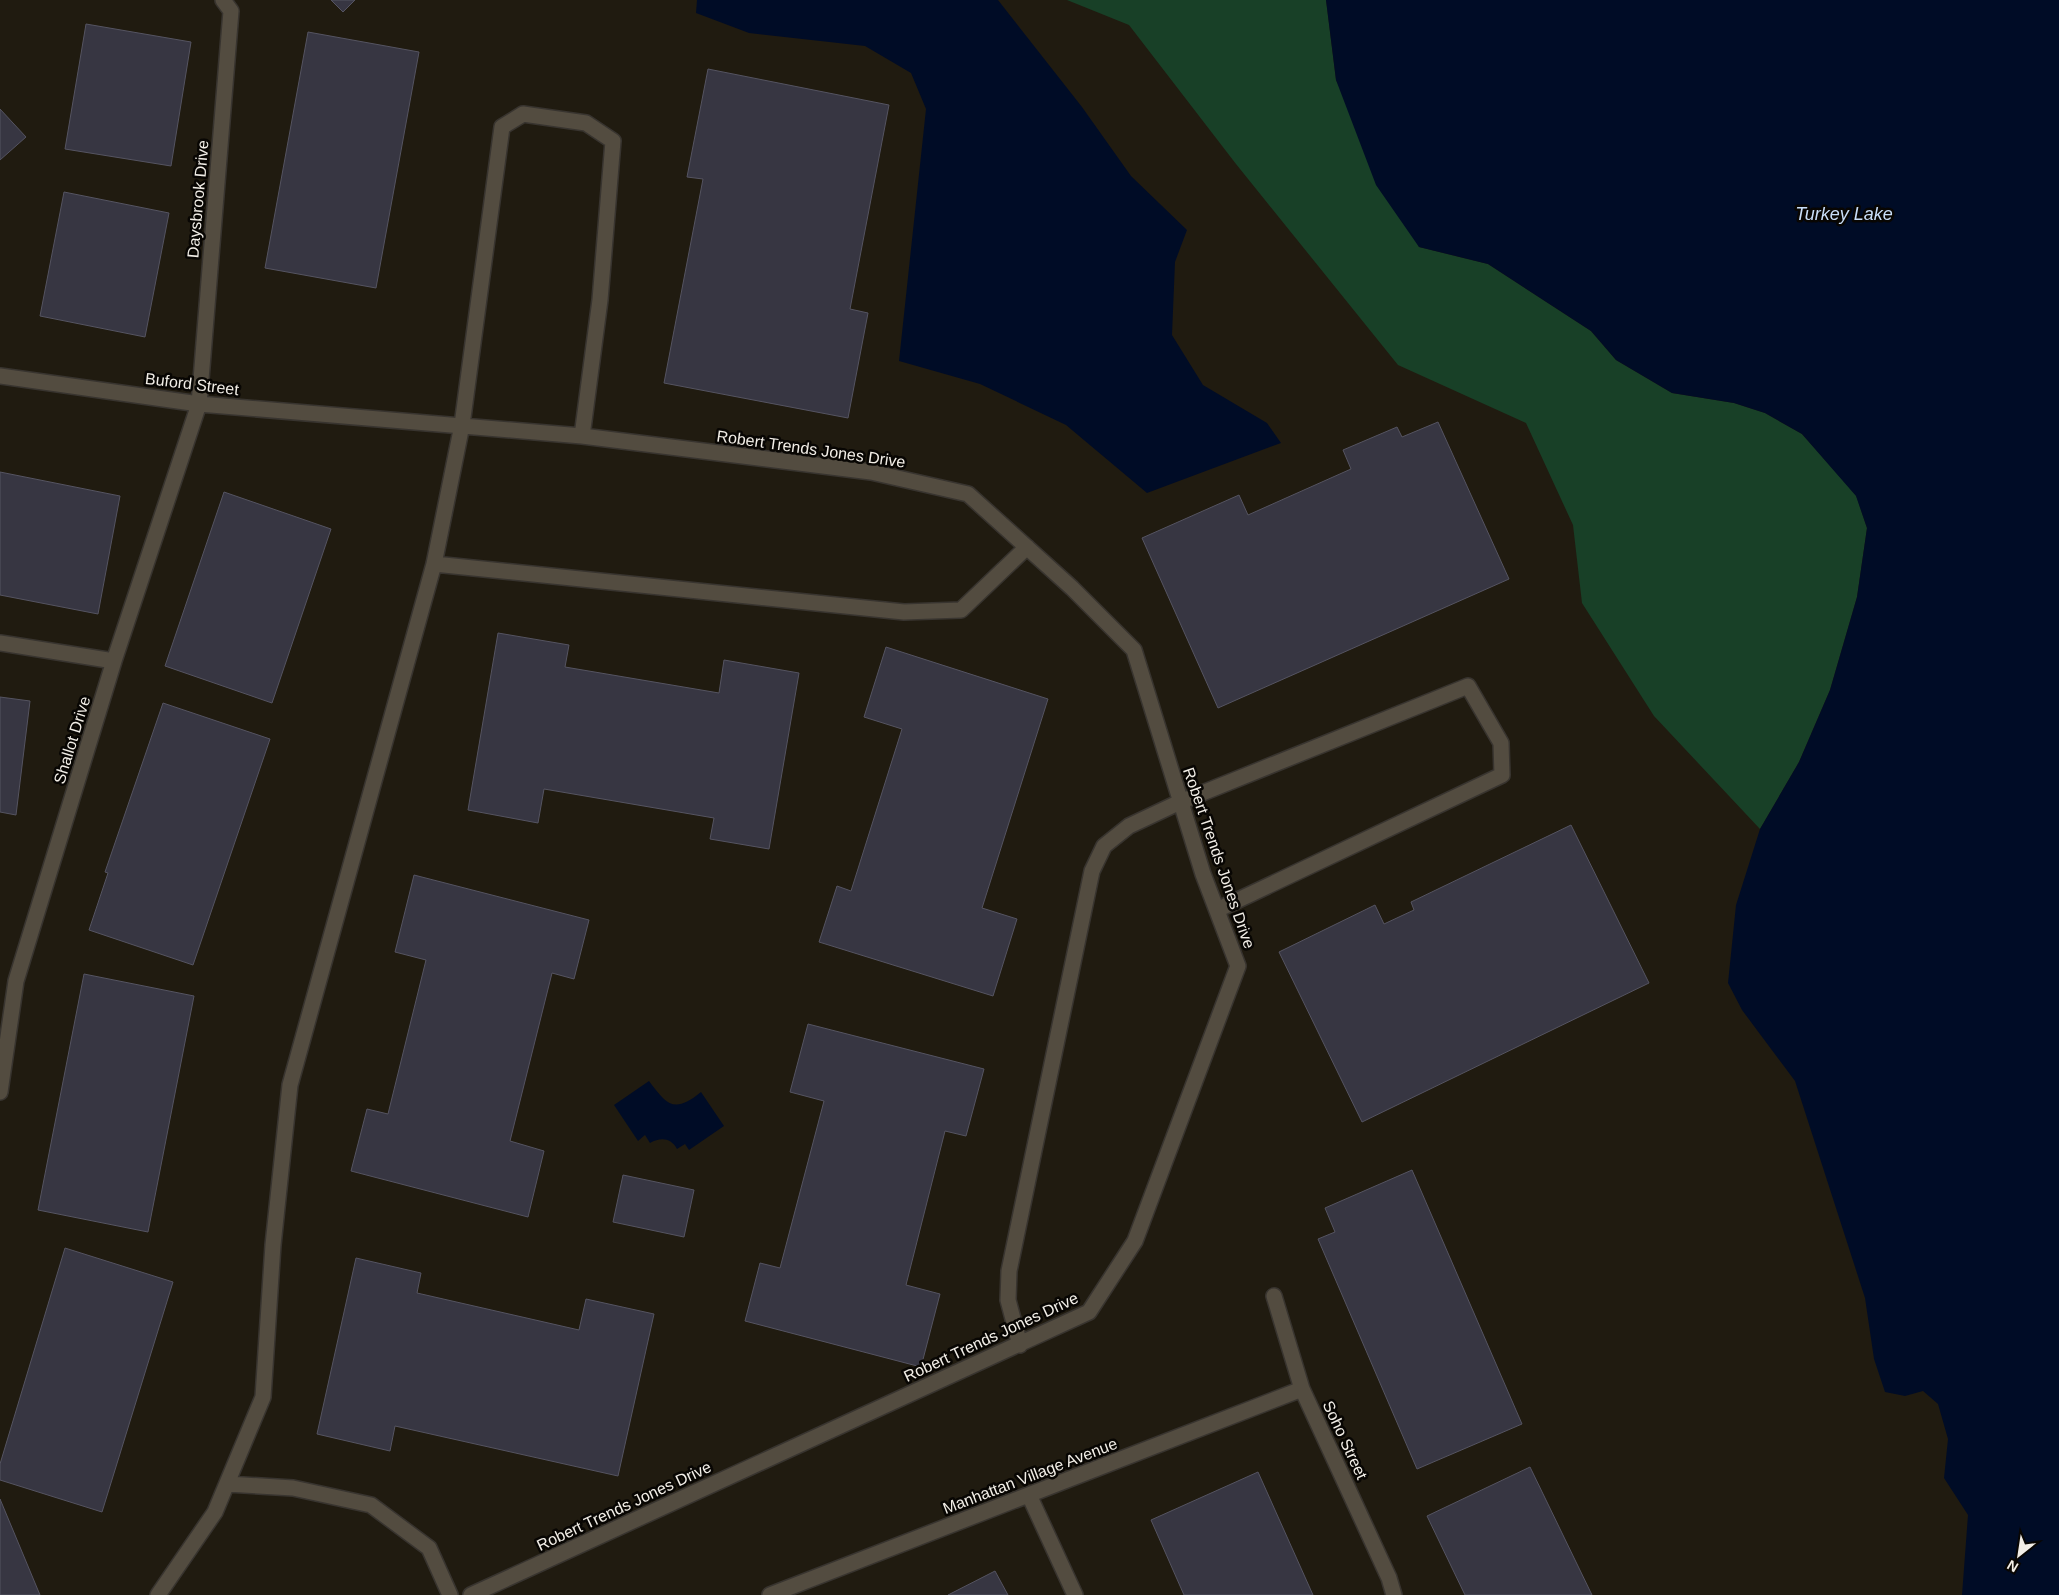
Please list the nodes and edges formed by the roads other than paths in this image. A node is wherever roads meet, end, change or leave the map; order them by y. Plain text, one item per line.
1 (223, 0) edge
2 (0, 376) edge
3 (199, 404) junction
4 (380, 420) joint
5 (462, 425) junction
6 (582, 436) junction
7 (1027, 547) junction
8 (434, 564) junction
9 (0, 643) edge
10 (114, 661) junction
11 (1180, 802) junction
12 (1217, 910) junction
13 (0, 1092) edge
14 (1274, 1296) dead end
15 (1020, 1344) junction
16 (1302, 1389) junction
17 (227, 1484) junction
18 (1029, 1495) junction
19 (158, 1595) edge
20 (450, 1595) edge
21 (471, 1595) edge
22 (770, 1595) edge
23 (1075, 1595) edge
24 (1394, 1595) edge

1 - 3 street, Daysbrook Drive
2 - 3 street, Buford Street
3 - 4 street, Buford Street
3 - 10 street, Shallot Drive
4 - 5 street, Robert Trends Jones Drive
5 - 6 street, Robert Trends Jones Drive
5 - 6 street
5 - 8 street
6 - 7 street, Robert Trends Jones Drive
7 - 8 street
7 - 11 street, Robert Trends Jones Drive
8 - 17 street
9 - 10 street
10 - 13 street, Shallot Drive
11 - 12 street, Robert Trends Jones Drive
11 - 12 street
11 - 15 street
12 - 15 street, Robert Trends Jones Drive
14 - 16 street, Soho Street
15 - 21 street, Robert Trends Jones Drive
16 - 18 street, Manhattan Village Avenue
16 - 24 street, Soho Street
17 - 19 street
17 - 20 street
18 - 22 street, Manhattan Village Avenue
18 - 23 street

